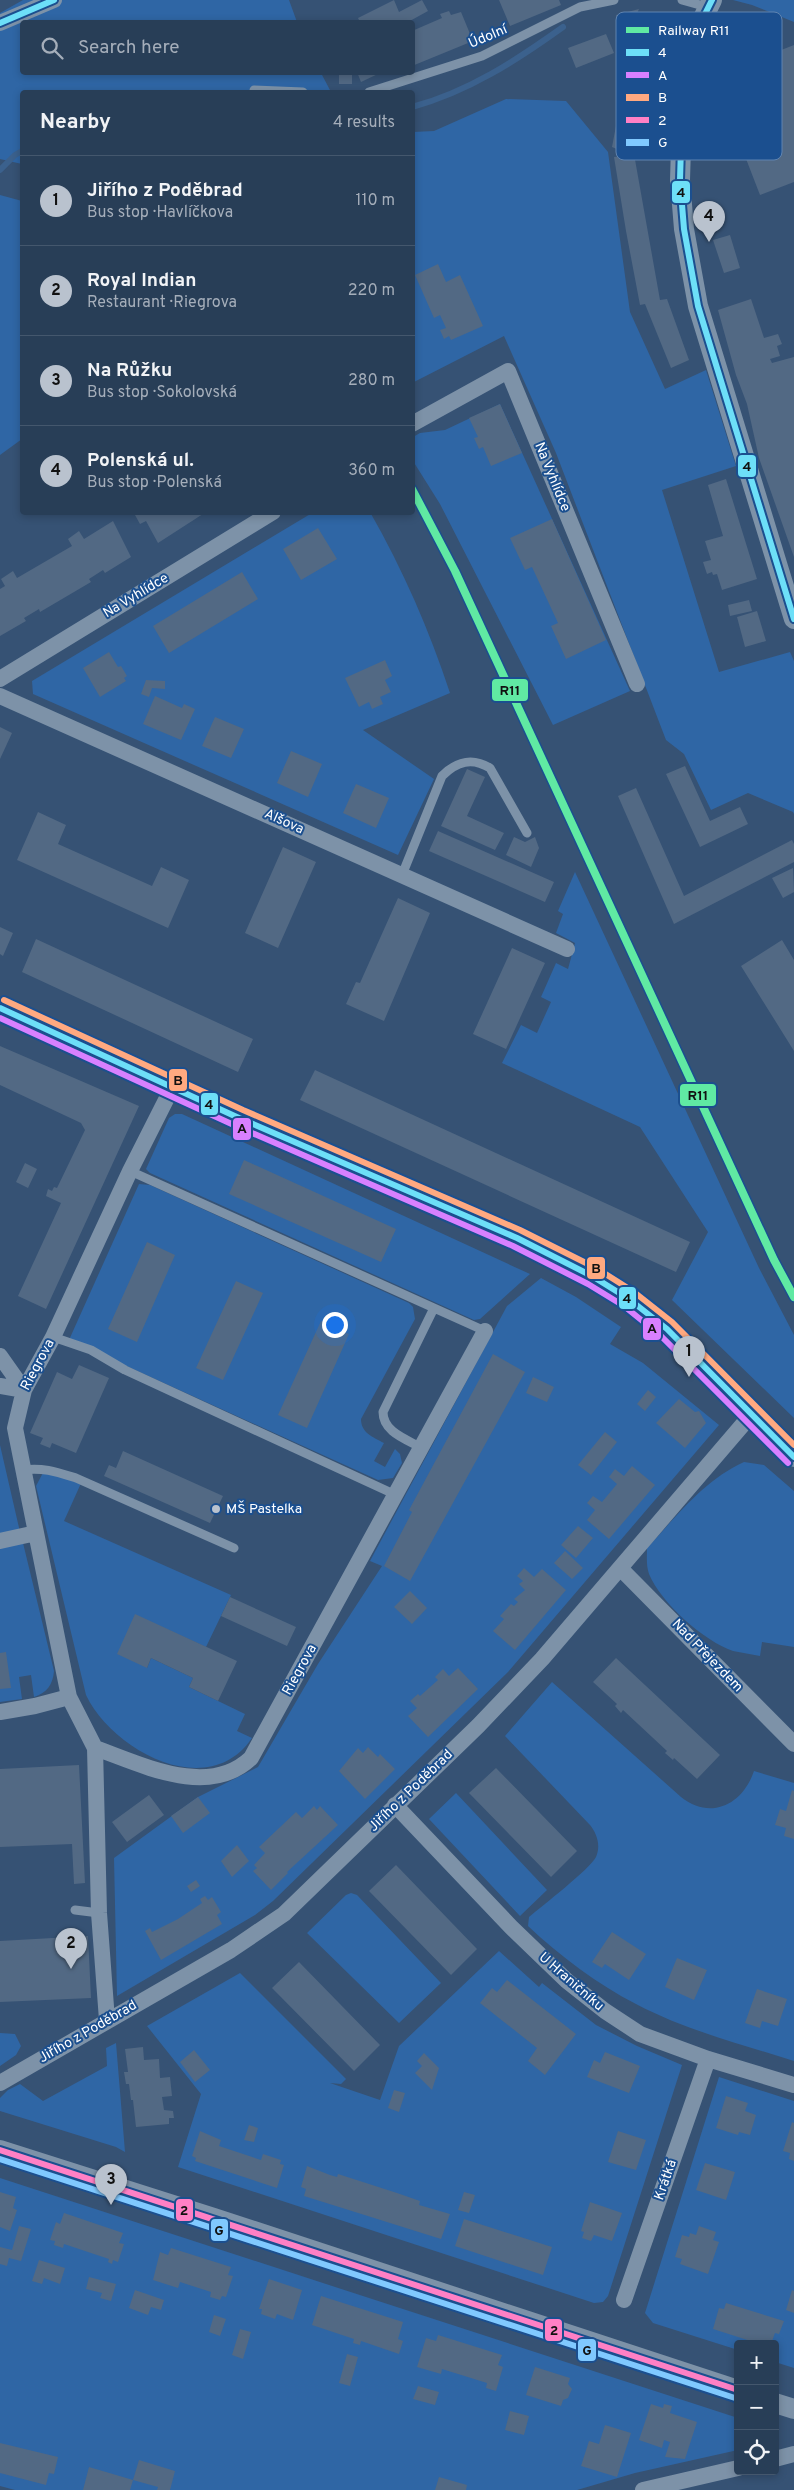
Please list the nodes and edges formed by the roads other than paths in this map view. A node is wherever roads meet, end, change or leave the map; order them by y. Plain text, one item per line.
1 (54, 0) edge
2 (614, 0) edge
3 (682, 0) edge
4 (710, 4) edge
5 (0, 23) edge
6 (375, 90) edge
7 (681, 160) edge
8 (415, 422) edge
9 (268, 515) edge
10 (794, 619) edge
11 (0, 679) edge
12 (637, 684) dead end
13 (0, 696) edge
14 (527, 833) dead end
15 (402, 875) junction
16 (567, 949) dead end
17 (0, 1008) edge
18 (172, 1088) junction
19 (130, 1171) junction
20 (434, 1308) junction
21 (485, 1331) joint
22 (54, 1337) junction
23 (0, 1356) edge
24 (0, 1386) edge
25 (24, 1390) junction
26 (751, 1415) junction
27 (422, 1448) junction
28 (794, 1457) edge
29 (22, 1470) junction
30 (396, 1495) junction
31 (36, 1533) junction
32 (0, 1541) edge
33 (234, 1548) dead end
34 (620, 1568) junction
35 (69, 1697) junction
36 (0, 1712) edge
37 (794, 1744) edge
38 (95, 1748) junction
39 (395, 1805) junction
40 (75, 1910) dead end
41 (99, 1913) junction
42 (107, 2020) junction
43 (708, 2059) junction
44 (0, 2083) edge
45 (794, 2085) edge
46 (0, 2150) edge
47 (624, 2300) dead end
48 (734, 2389) edge
49 (779, 2404) edge
50 (794, 2409) edge
51 (794, 2454) edge
52 (779, 2458) edge
53 (734, 2469) edge
54 (643, 2490) edge

1 - 5 street
2 - 6 lane, Údolní
3 - 4 lane
7 - 10 street
8 - 12 street, Na Vyhlídce
9 - 11 street, Na Vyhlídce
13 - 15 street, Alšova
14 - 15 lane
15 - 16 street, Alšova
17 - 18 street
18 - 19 street, Riegrova
18 - 26 street
19 - 20 lane
19 - 22 street, Riegrova
20 - 21 lane
20 - 27 lane
21 - 27 street, Riegrova
22 - 25 street, Riegrova
22 - 30 lane
23 - 25 street
24 - 25 street
25 - 29 street, Riegrova
26 - 28 street
26 - 34 street, Jiřího z Poděbrad
27 - 30 street, Riegrova
29 - 31 street, Riegrova
29 - 33 lane
30 - 38 street, Riegrova
31 - 32 street
31 - 35 street, Riegrova
34 - 37 street, Nad Přejezdem
34 - 39 street, Jiřího z Poděbrad
35 - 36 street
35 - 38 street, Riegrova
38 - 41 street, Riegrova
39 - 42 street, Jiřího z Poděbrad
39 - 43 street, U Hraničníku
40 - 41 lane
41 - 42 street, Riegrova
42 - 44 street, Jiřího z Poděbrad
43 - 45 street, U Hraničníku
43 - 47 street, Krátká
46 - 48 street
49 - 50 street
51 - 52 street
53 - 54 street

